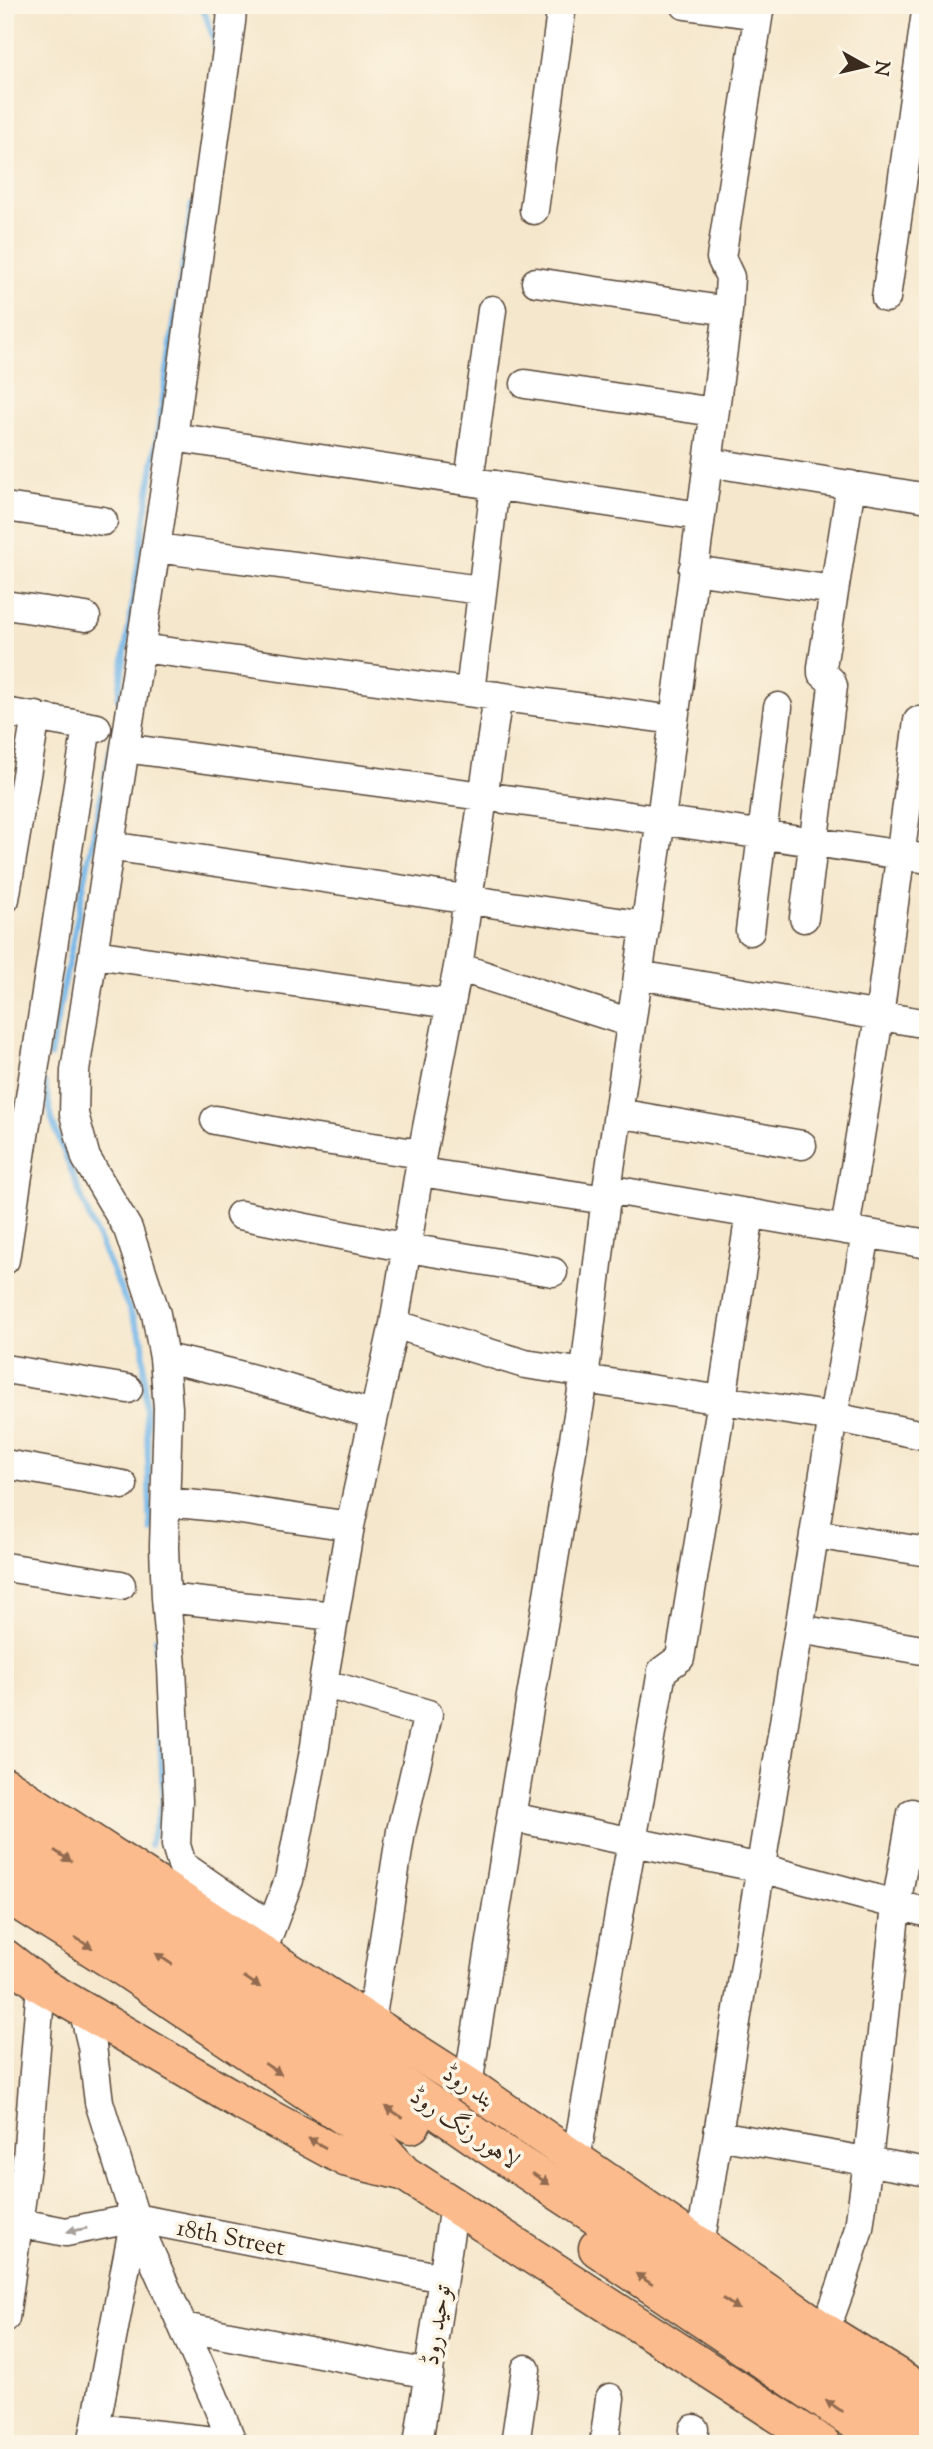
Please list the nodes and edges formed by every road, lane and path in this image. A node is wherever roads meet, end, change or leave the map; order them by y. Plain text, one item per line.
1 (562, 5) edge
2 (685, 5) edge
3 (927, 5) edge
4 (238, 7) edge
5 (759, 10) edge
6 (534, 210) dead end
7 (536, 282) dead end
8 (886, 298) dead end
9 (492, 310) dead end
10 (728, 311) junction
11 (525, 384) dead end
12 (714, 412) junction
13 (173, 437) junction
14 (708, 462) junction
15 (482, 483) junction
16 (851, 485) junction
17 (928, 498) edge
18 (5, 507) edge
19 (700, 516) junction
20 (103, 522) dead end
21 (156, 548) junction
22 (693, 570) junction
23 (481, 590) junction
24 (834, 590) junction
25 (5, 605) edge
26 (86, 617) dead end
27 (141, 648) junction
28 (470, 692) junction
29 (498, 696) junction
30 (778, 707) dead end
31 (5, 712) edge
32 (36, 716) junction
33 (674, 720) junction
34 (918, 721) dead end
35 (125, 748) junction
36 (484, 798) junction
37 (661, 819) junction
38 (762, 834) junction
39 (814, 842) junction
40 (110, 846) junction
41 (914, 857) edge
42 (5, 899) edge
43 (469, 901) junction
44 (804, 918) dead end
45 (645, 926) junction
46 (750, 931) dead end
47 (94, 954) junction
48 (458, 967) junction
49 (638, 975) junction
50 (450, 1004) junction
51 (879, 1017) junction
52 (631, 1023) junction
53 (928, 1024) edge
54 (618, 1113) junction
55 (215, 1120) dead end
56 (802, 1145) dead end
57 (421, 1163) junction
58 (607, 1194) junction
59 (750, 1213) junction
60 (240, 1215) dead end
61 (855, 1232) junction
62 (928, 1244) edge
63 (408, 1248) junction
64 (5, 1260) edge
65 (553, 1272) dead end
66 (394, 1324) junction
67 (164, 1358) junction
68 (5, 1369) edge
69 (585, 1376) junction
70 (128, 1389) dead end
71 (722, 1400) junction
72 (374, 1415) junction
73 (833, 1417) junction
74 (926, 1427) edge
75 (5, 1464) edge
76 (123, 1485) dead end
77 (167, 1502) junction
78 (349, 1526) junction
79 (814, 1534) junction
80 (928, 1552) edge
81 (5, 1567) edge
82 (121, 1585) dead end
83 (166, 1598) junction
84 (334, 1616) junction
85 (799, 1629) junction
86 (928, 1651) edge
87 (323, 1683) junction
88 (5, 1785) edge
89 (912, 1813) dead end
90 (510, 1817) junction
91 (5, 1819) edge
92 (632, 1841) junction
93 (5, 1853) edge
94 (761, 1868) junction
95 (5, 1894) edge
96 (896, 1906) junction
97 (928, 1913) edge
98 (266, 1940) junction
99 (5, 1957) edge
100 (41, 1985) junction
101 (83, 2008) junction
102 (371, 2022) junction
103 (468, 2085) junction
104 (718, 2135) junction
105 (16, 2158) edge
106 (576, 2159) junction
107 (868, 2161) junction
108 (928, 2172) edge
109 (404, 2173) junction
110 (454, 2205) junction
111 (135, 2218) junction
112 (12, 2221) edge
113 (700, 2246) junction
114 (443, 2278) junction
115 (5, 2318) edge
116 (183, 2327) junction
117 (825, 2330) junction
118 (526, 2369) dead end
119 (429, 2374) junction
120 (928, 2395) edge
121 (610, 2398) dead end
122 (788, 2433) edge
123 (928, 2433) edge
124 (93, 2436) edge
125 (233, 2444) edge
126 (418, 2444) edge
127 (516, 2444) edge
128 (604, 2444) edge
129 (823, 2444) edge
130 (890, 2444) edge

1 - 6 street
2 - 5 street
3 - 8 street
4 - 13 street
5 - 10 street
7 - 10 street
9 - 15 street
10 - 12 street
11 - 12 street
12 - 14 street
13 - 15 street
13 - 21 street
14 - 16 street
14 - 19 street
15 - 19 street
15 - 23 street
16 - 17 street
16 - 24 street
18 - 20 street
19 - 22 street
21 - 23 street
21 - 27 street
22 - 24 street
22 - 33 street
23 - 28 street
24 - 39 street
25 - 26 street
27 - 28 street
27 - 35 street
28 - 29 street
29 - 33 street
29 - 36 street
30 - 38 street
31 - 32 street
32 - 42 street
32 - 64 street
33 - 37 street
34 - 41 street
35 - 36 street
35 - 40 street
36 - 37 street
36 - 43 street
37 - 38 street
37 - 45 street
38 - 39 street
38 - 46 street
39 - 41 street
39 - 44 street
40 - 43 street
40 - 47 street
41 - 51 street
43 - 45 street
43 - 48 street
45 - 49 street
47 - 50 street
47 - 67 street
48 - 50 street
48 - 52 street
49 - 51 street
49 - 52 street
50 - 57 street
51 - 53 street
51 - 61 street
52 - 54 street
54 - 56 street
54 - 58 street
55 - 57 street
57 - 58 street
57 - 63 street
58 - 59 street
58 - 69 street
59 - 61 street
59 - 71 street
60 - 63 street
61 - 62 street
61 - 73 street
63 - 65 street
63 - 66 street
66 - 69 street
66 - 72 street
67 - 72 street
67 - 77 street
68 - 70 street
69 - 71 street
69 - 90 street
71 - 73 street
71 - 92 street
72 - 78 street
73 - 74 street
73 - 79 street
75 - 76 street
77 - 78 street
77 - 83 street
78 - 84 street
79 - 80 street
79 - 85 street
81 - 82 street
83 - 84 street
83 - 98 street
84 - 87 street
85 - 86 street
85 - 94 street
87 - 98 street
87 - 102 street
88 - 98 main road, بند روڈ
89 - 96 street
90 - 92 street
90 - 103 street
91 -> 123 highway, لاہور رنگ روڈ
92 - 94 street
92 - 106 street
130 -> 93 highway, لاہور رنگ روڈ
94 - 96 street
94 - 104 street
95 -> 109 main road
96 - 97 street
96 - 107 street
98 - 102 main road, بند روڈ
99 - 100 main road
100 - 101 main road
100 - 105 street
109 -> 101 main road
101 - 111 street
102 - 103 main road, بند روڈ
103 - 106 main road, بند روڈ
104 - 107 street
104 - 113 street
105 - 112 street
106 - 113 main road, بند روڈ
107 - 108 street
107 - 117 street
109 - 110 main road
110 - 114 street, توحید روڈ
110 - 122 main road
111 -> 112 street, 18th Street
111 - 114 street, 18th Street
111 - 116 street
111 - 124 street
112 - 115 street
113 - 117 main road, بند روڈ
114 - 119 street, توحید روڈ
116 - 119 street
116 - 125 street
117 - 120 main road, بند روڈ
118 - 127 street
119 - 126 street, توحید روڈ
121 - 128 street
122 - 129 main road
124 - 125 street

